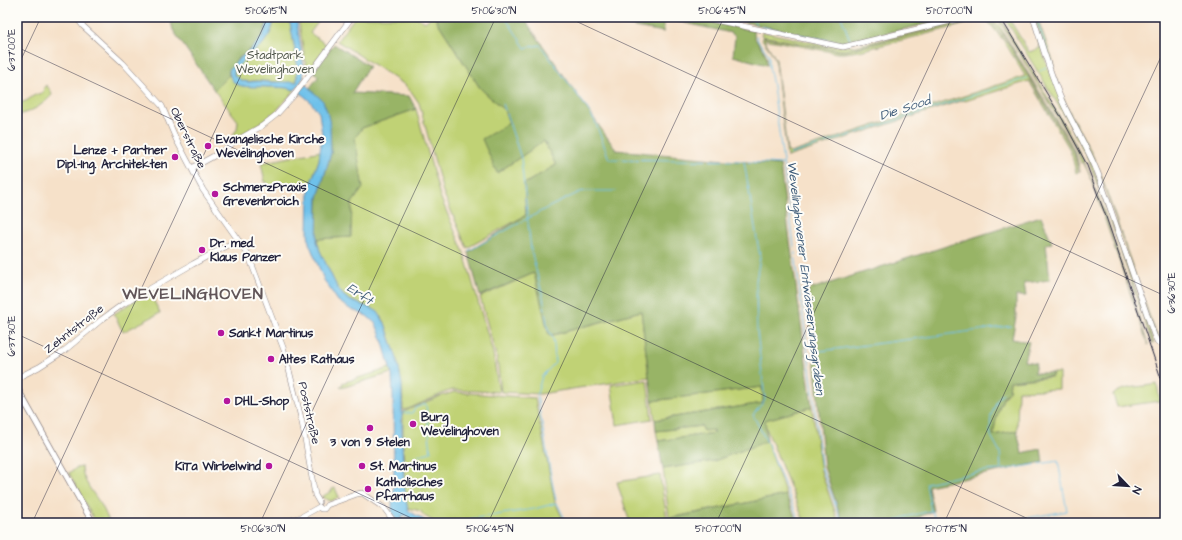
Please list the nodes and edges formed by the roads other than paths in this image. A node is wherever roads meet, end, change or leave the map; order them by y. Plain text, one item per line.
1 (76, 17) edge
2 (352, 17) edge
3 (700, 17) edge
4 (967, 17) edge
5 (1033, 17) edge
6 (192, 168) junction
7 (239, 241) junction
8 (1165, 340) edge
9 (17, 378) edge
10 (18, 390) edge
11 (30, 410) junction
12 (17, 417) edge
13 (319, 504) junction
14 (93, 523) edge
15 (281, 523) edge
16 (395, 523) edge

1 - 6 main road, Oberstraße
2 - 6 main road
3 - 4 main road
5 - 8 main road
6 - 7 main road, Oberstraße
7 - 9 main road, Zehntstraße
7 - 13 main road, Poststraße
10 - 11 main road
10 - 12 main road
11 - 12 main road
11 - 14 main road
13 - 15 main road
13 - 16 main road

